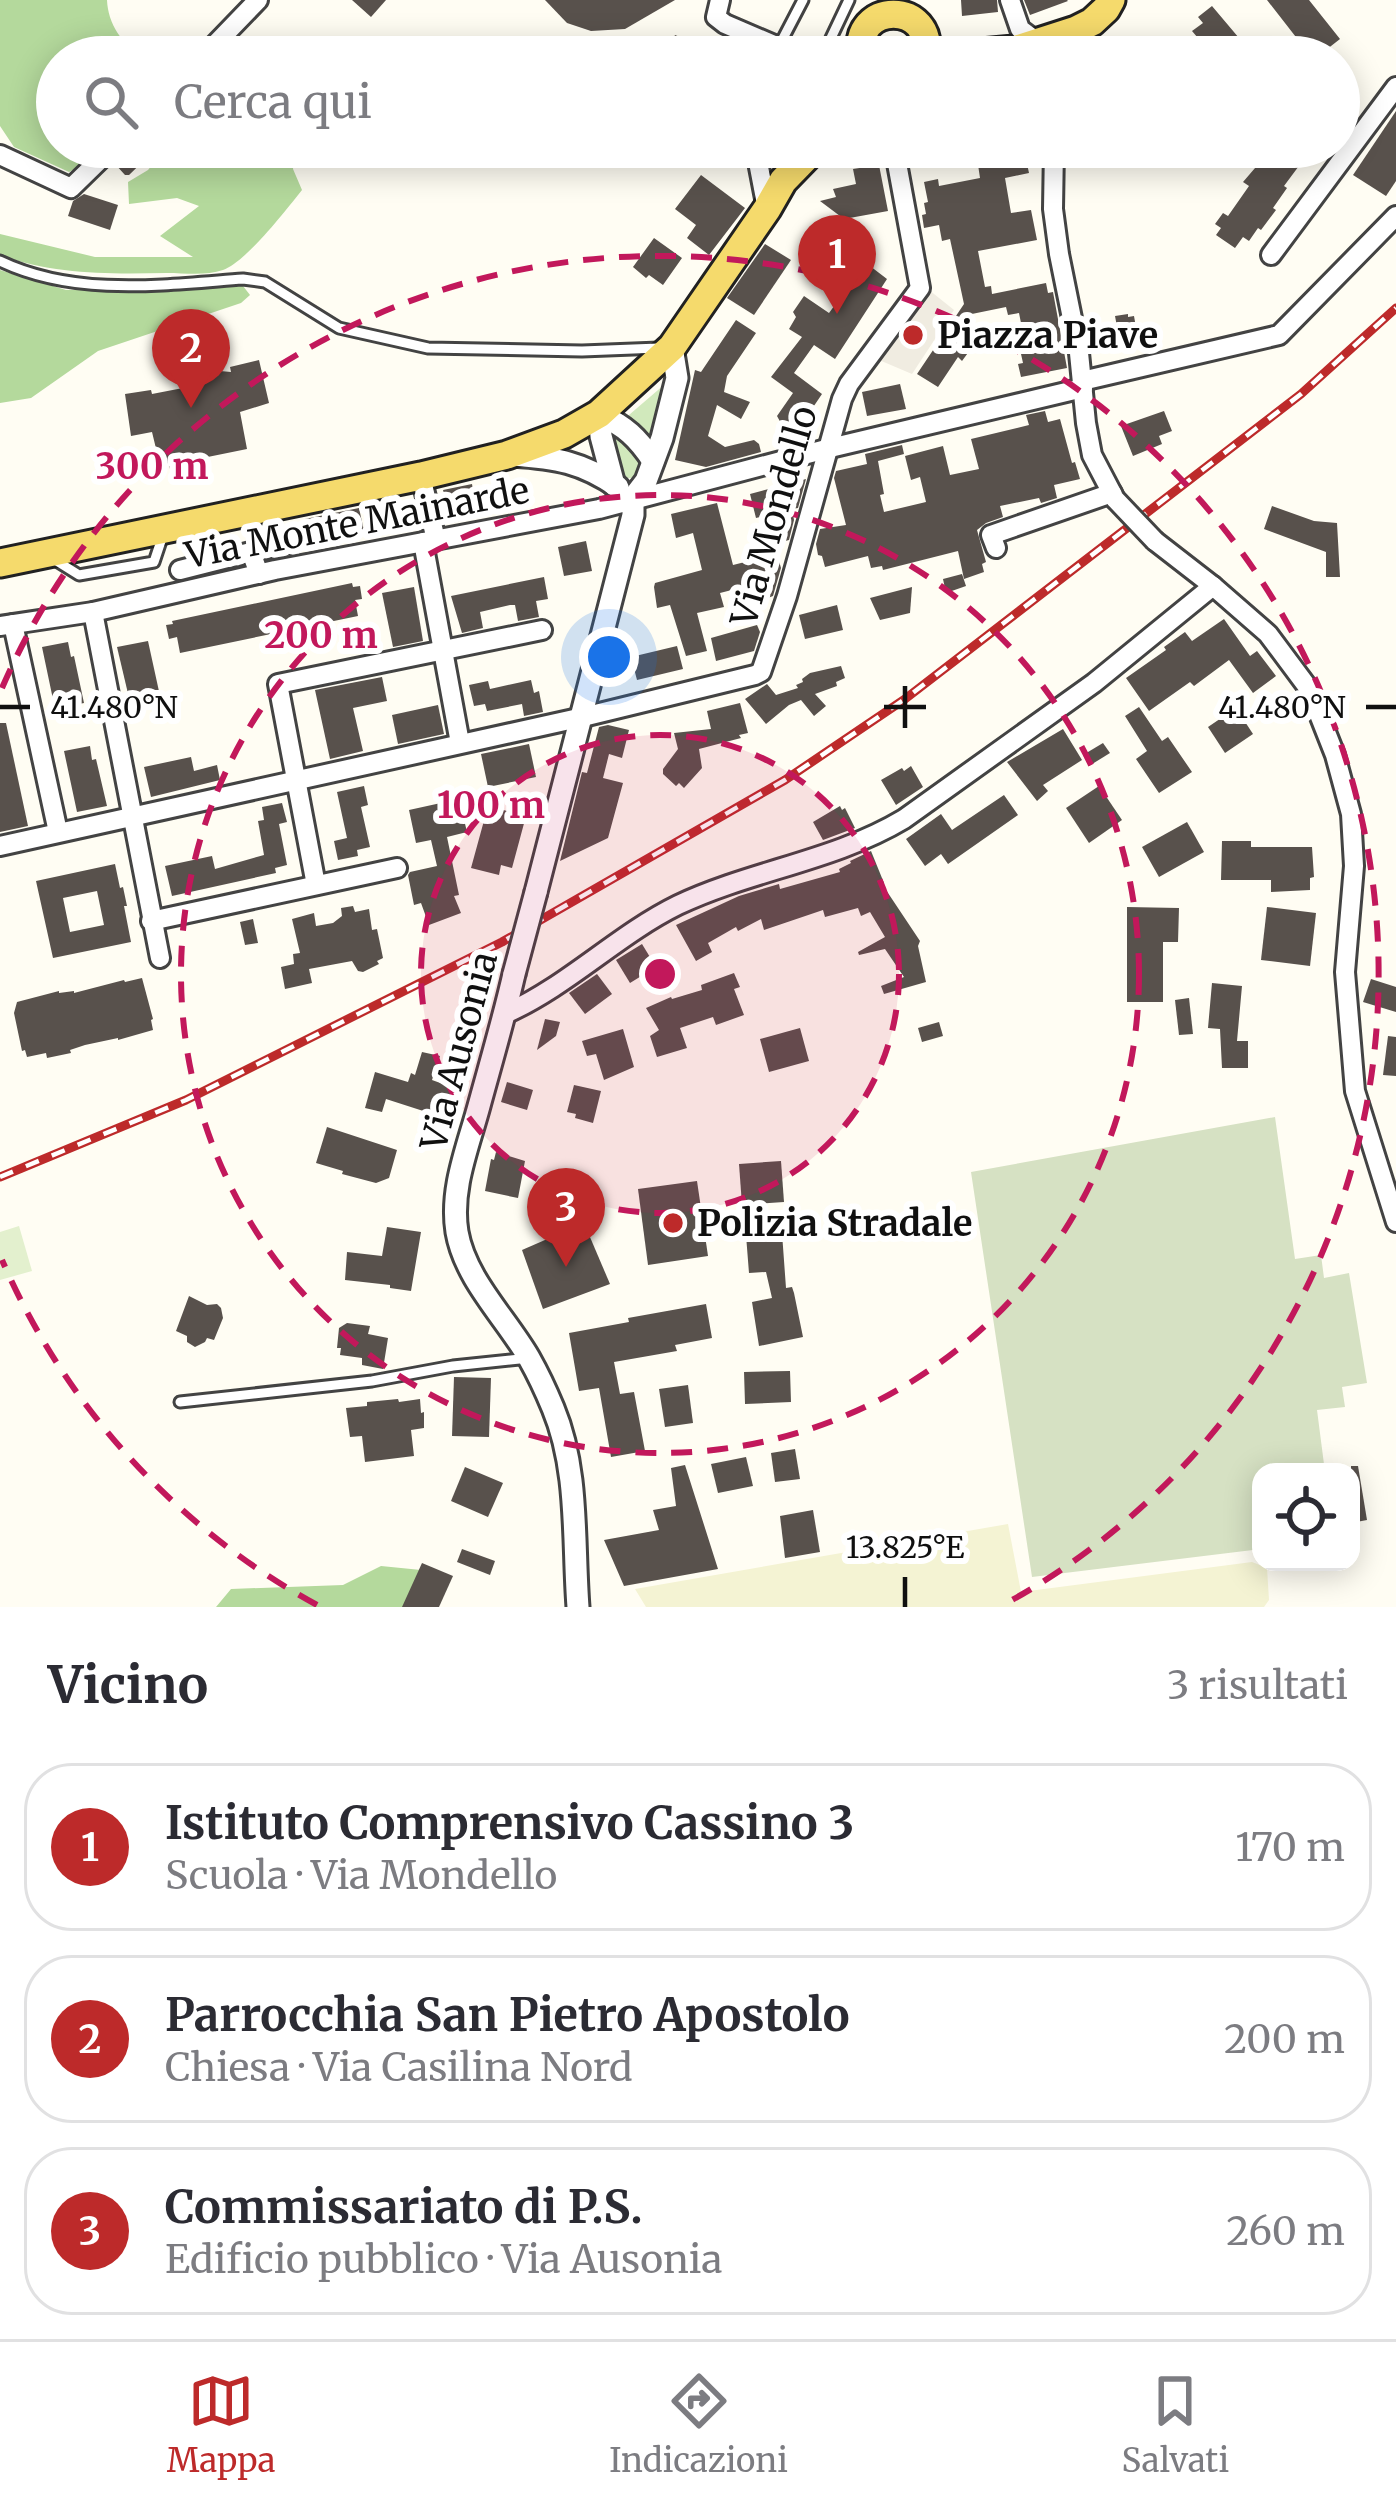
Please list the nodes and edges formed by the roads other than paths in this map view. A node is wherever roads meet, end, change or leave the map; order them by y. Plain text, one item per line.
1 (258, 0) edge
2 (719, 0) edge
3 (802, 0) edge
4 (849, 0) edge
5 (1010, 0) edge
6 (1111, 0) edge
7 (880, 9) edge
8 (916, 26) edge
9 (223, 36) edge
10 (752, 36) edge
11 (784, 36) edge
12 (833, 36) edge
13 (863, 36) edge
14 (954, 36) edge
15 (1026, 36) edge
16 (1064, 36) edge
17 (1396, 87) edge
18 (1360, 135) edge
19 (0, 155) edge
20 (91, 168) edge
21 (759, 168) edge
22 (796, 168) edge
23 (812, 168) edge
24 (898, 168) edge
25 (1054, 168) edge
26 (1336, 168) edge
27 (767, 208) junction
28 (1396, 216) edge
29 (1271, 255) dead end
30 (0, 261) edge
31 (672, 347) junction
32 (1083, 384) junction
33 (599, 414) junction
34 (830, 448) junction
35 (507, 454) junction
36 (653, 461) junction
37 (421, 476) junction
38 (624, 491) junction
39 (1114, 496) junction
40 (430, 541) junction
41 (294, 542) dead end
42 (996, 548) dead end
43 (251, 552) junction
44 (0, 562) edge
45 (180, 570) dead end
46 (259, 574) junction
47 (1213, 586) junction
48 (92, 612) junction
49 (7, 625) edge
50 (542, 631) dead end
51 (444, 651) junction
52 (583, 717) junction
53 (460, 743) junction
54 (294, 781) junction
55 (132, 816) junction
56 (58, 832) junction
57 (0, 847) edge
58 (397, 868) dead end
59 (316, 885) junction
60 (151, 921) junction
61 (160, 958) dead end
62 (505, 1014) junction
63 (1396, 1222) edge
64 (529, 1358) junction
65 (181, 1402) dead end
66 (578, 1607) edge

1 - 9 street
2 - 10 street
3 - 11 lane
4 - 12 lane
5 - 15 street
6 - 16 main road
7 - 8 main road
7 - 13 main road
8 - 14 main road
17 - 18 street
19 - 20 street
21 - 27 street
22 - 27 main road
23 - 27 main road
24 - 34 street, Via Mondello
25 - 32 street
26 - 29 street
27 - 31 main road
28 - 32 street, Via Monte Mainarde
30 - 31 lane
31 - 33 main road
31 - 36 street, Via Ausonia
32 - 34 street, Via Monte Mainarde
32 - 39 street
33 - 35 main road
33 - 36 street
33 - 38 street, Via Ausonia
34 - 38 street, Via Monte Mainarde
34 - 52 street, Via Mondello
35 - 37 main road
35 - 38 street
36 - 38 street, Via Ausonia
37 - 40 street
37 - 44 main road
38 - 40 street, Via Monte Mainarde
38 - 52 street, Via Ausonia
39 - 42 street
39 - 47 street, bridge
40 - 46 street, Via Monte Mainarde
40 - 51 street
41 - 43 street
43 - 45 street
43 - 46 street
46 - 48 street, Via Monte Mainarde
47 - 62 street
47 - 63 street
48 - 49 street, Via Monte Mainarde
48 - 55 street
49 - 56 street
50 - 51 street
51 - 53 street
51 - 54 street
52 - 53 street
52 - 62 street, Via Ausonia, bridge
53 - 54 street
54 - 55 street
54 - 59 street
55 - 56 street
55 - 60 street
56 - 57 street
58 - 59 street
59 - 60 street
60 - 61 street
62 - 64 street, Via Ausonia
64 - 65 lane
64 - 66 street, Via Ausonia

